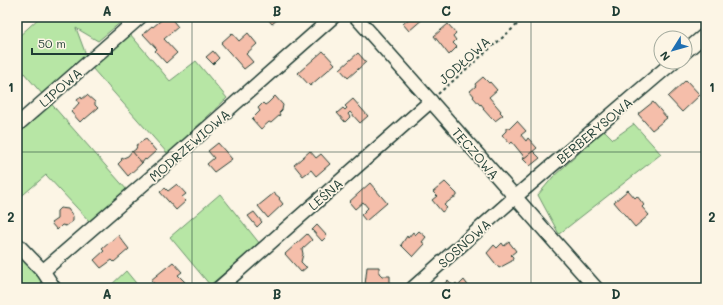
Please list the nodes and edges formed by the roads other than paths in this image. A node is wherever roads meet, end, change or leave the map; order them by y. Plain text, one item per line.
1 (140, 17) edge
2 (333, 17) edge
3 (356, 17) edge
4 (706, 34) edge
5 (693, 45) edge
6 (664, 70) edge
7 (431, 101) junction
8 (17, 125) edge
9 (514, 198) junction
10 (17, 244) edge
11 (43, 271) junction
12 (54, 288) edge
13 (219, 288) edge
14 (413, 288) edge
15 (596, 288) edge

1 - 8 street, LIPOWA
2 - 11 street, MODRZEWIOWA
3 - 7 street, TĘCZOWA
4 - 5 street
6 - 9 street, BERBERYSOWA
7 - 9 street, TĘCZOWA
7 - 13 street, LEŚNA
9 - 14 street, SOSNOWA
9 - 15 street, TĘCZOWA
10 - 11 street
11 - 12 street

